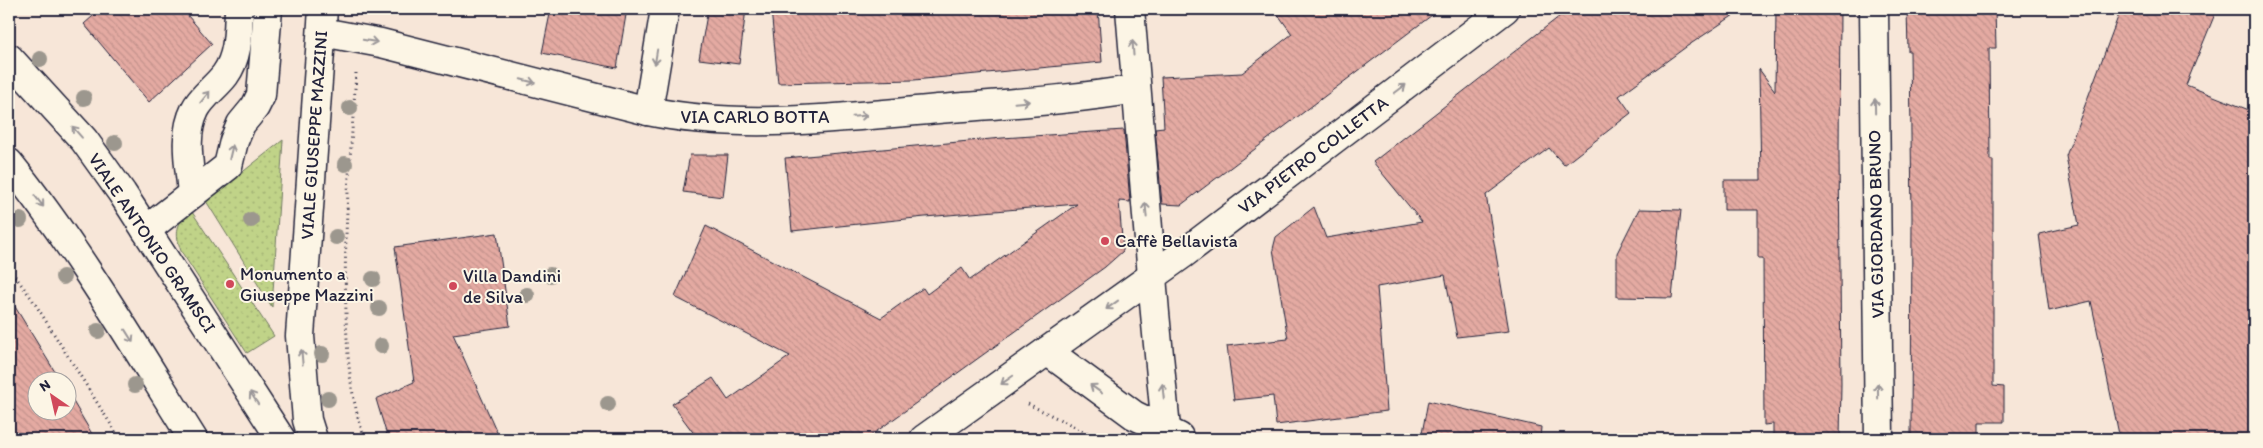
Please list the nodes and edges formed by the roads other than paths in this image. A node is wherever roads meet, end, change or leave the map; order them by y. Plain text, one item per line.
1 (239, 9) edge
2 (268, 9) edge
3 (665, 9) edge
4 (1130, 9) edge
5 (1505, 9) edge
6 (1874, 9) edge
7 (323, 20) edge
8 (9, 58) edge
9 (1136, 89) junction
10 (648, 112) junction
11 (9, 163) edge
12 (192, 194) junction
13 (146, 230) junction
14 (1152, 276) junction
15 (1047, 351) junction
16 (1173, 437) edge
17 (193, 439) edge
18 (281, 439) edge
19 (313, 439) edge
20 (924, 439) edge
21 (1879, 439) edge

12 -> 1 street
12 -> 2 street
3 -> 10 street
9 -> 4 street
14 -> 5 street, VIA PIETRO COLLETTA
21 -> 6 street, VIA GIORDANO BRUNO
7 -> 10 street, VIA CARLO BOTTA
19 -> 7 street, VIALE GIUSEPPE MAZZINI
13 -> 8 street, VIALE ANTONIO GRAMSCI
10 -> 9 street, VIA CARLO BOTTA
14 -> 9 street
11 -> 17 street
12 - 13 street
18 -> 13 street, VIALE ANTONIO GRAMSCI
14 -> 15 street, VIA PIETRO COLLETTA
16 -> 14 street
16 -> 15 street
15 -> 20 street, VIA PIETRO COLLETTA

